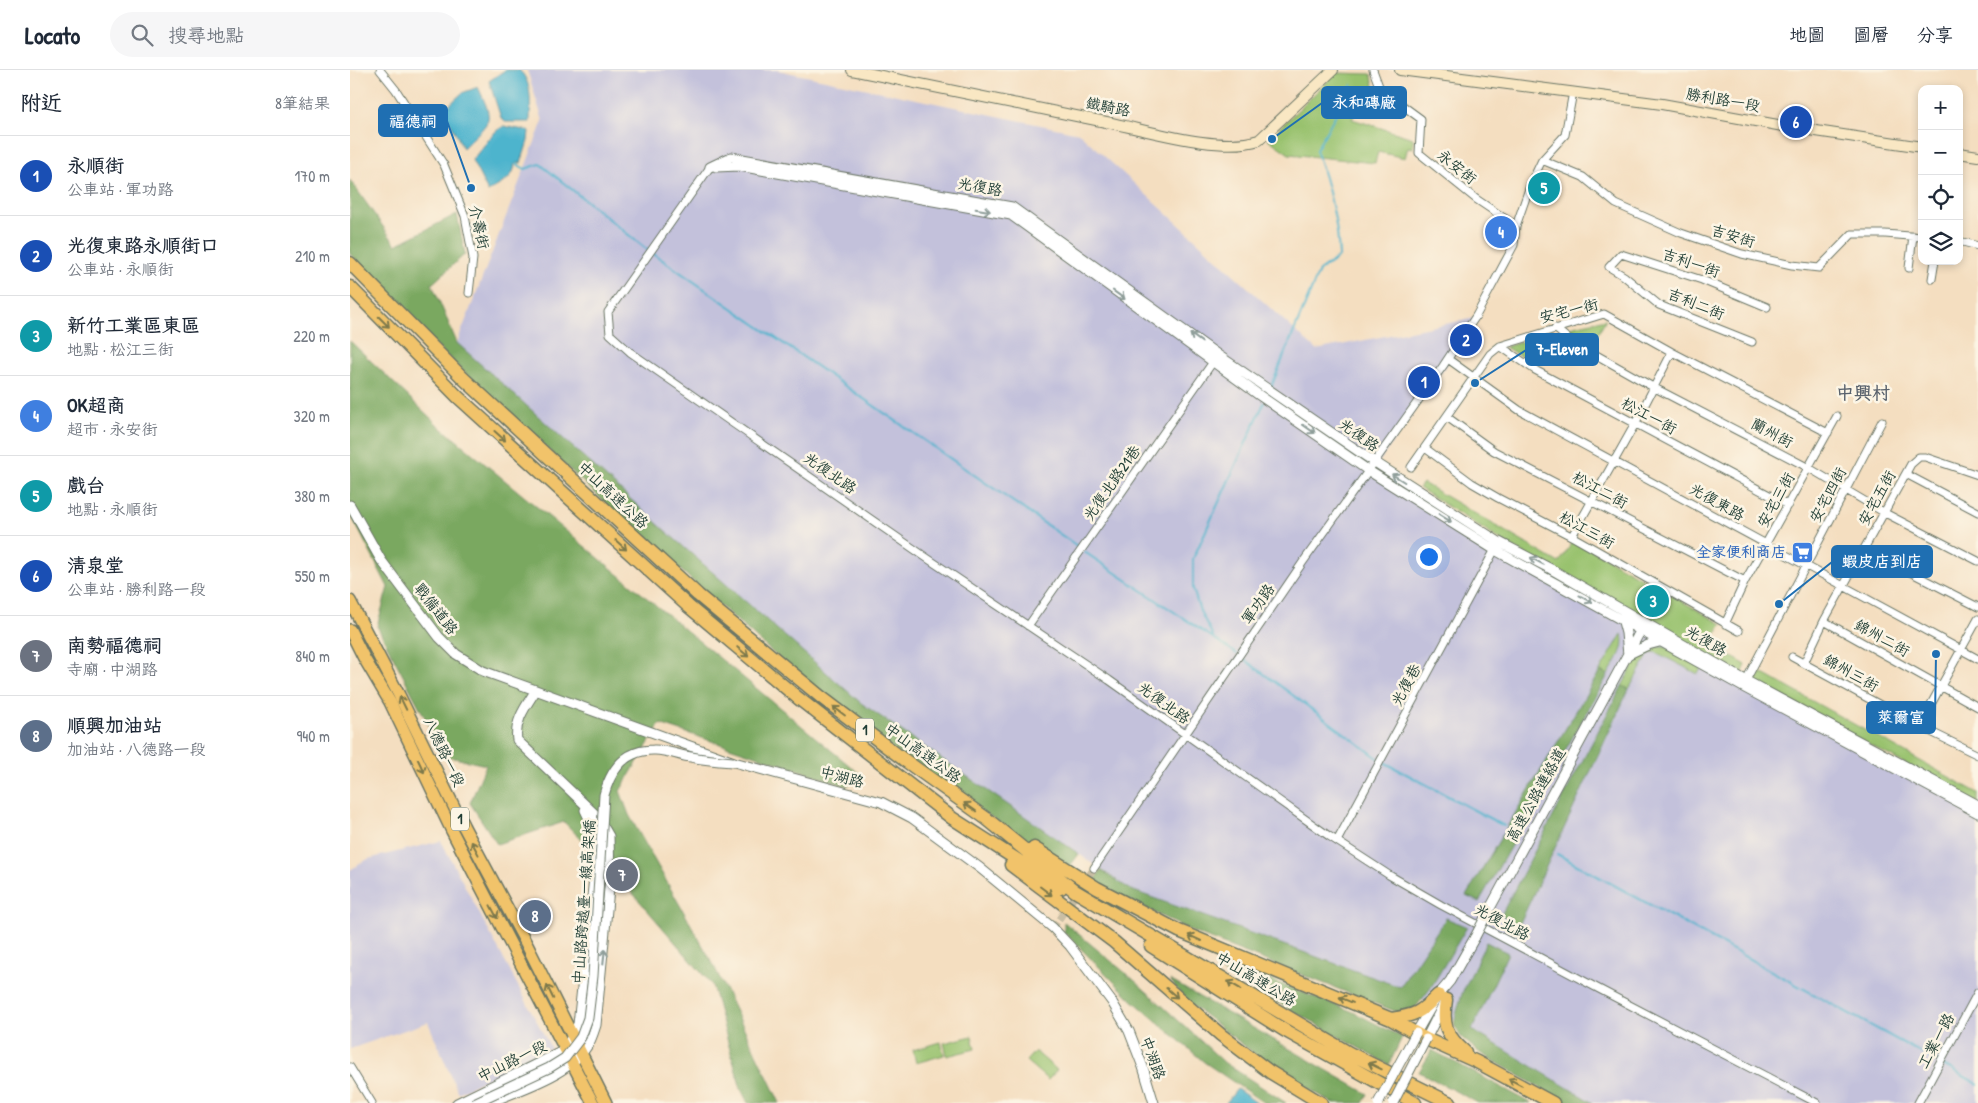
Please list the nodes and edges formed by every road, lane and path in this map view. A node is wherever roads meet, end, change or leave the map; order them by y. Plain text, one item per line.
1 (380, 70) edge
2 (852, 70) edge
3 (1333, 70) edge
4 (1373, 70) edge
5 (1400, 70) edge
6 (1573, 92) junction
7 (1918, 146) edge
8 (1963, 154) edge
9 (1978, 156) edge
10 (1542, 160) junction
11 (710, 167) joint
12 (1516, 226) junction
13 (1913, 236) junction
14 (1918, 237) edge
15 (1963, 242) edge
16 (654, 246) joint
17 (1978, 246) edge
18 (350, 263) edge
19 (1934, 265) edge
20 (1609, 267) joint
21 (1909, 268) dead end
22 (1932, 279) dead end
23 (350, 287) edge
24 (469, 293) dead end
25 (1767, 306) dead end
26 (1555, 328) junction
27 (1752, 342) dead end
28 (1500, 346) junction
29 (1672, 352) junction
30 (1215, 358) junction
31 (1448, 359) junction
32 (1474, 378) junction
33 (1653, 387) junction
34 (1837, 416) dead end
35 (1447, 417) junction
36 (1882, 421) dead end
37 (1635, 424) junction
38 (1828, 434) junction
39 (1425, 448) junction
40 (1615, 461) junction
41 (1375, 463) junction
42 (1411, 467) dead end
43 (1809, 468) junction
44 (1369, 471) junction
45 (1906, 474) junction
46 (1978, 476) edge
47 (1847, 490) junction
48 (1592, 502) junction
49 (350, 505) edge
50 (1788, 505) junction
51 (1978, 512) edge
52 (1885, 513) junction
53 (1572, 536) junction
54 (1766, 545) junction
55 (1497, 546) junction
56 (1865, 550) junction
57 (1978, 561) edge
58 (1806, 565) junction
59 (1745, 581) junction
60 (1844, 586) junction
61 (350, 601) edge
62 (1978, 607) edge
63 (1622, 618) junction
64 (1978, 619) edge
65 (1824, 621) junction
66 (1725, 624) junction
67 (1028, 626) junction
68 (1643, 626) junction
69 (350, 630) edge
70 (1739, 631) dead end
71 (1663, 641) junction
72 (1961, 650) junction
73 (1628, 655) junction
74 (1792, 657) dead end
75 (1978, 659) edge
76 (1804, 663) junction
77 (1744, 683) junction
78 (1941, 686) junction
79 (536, 690) junction
80 (1978, 707) edge
81 (1919, 726) junction
82 (1186, 736) junction
83 (1978, 755) edge
84 (734, 762) junction
85 (580, 801) junction
86 (1978, 805) edge
87 (1978, 813) edge
88 (952, 818) junction
89 (987, 819) junction
90 (1337, 841) junction
91 (1094, 868) tunnel mouth
92 (1978, 992) edge
93 (1442, 997) junction
94 (1391, 1019) junction
95 (572, 1036) junction
96 (1421, 1036) junction
97 (565, 1050) junction
98 (581, 1054) junction
99 (1477, 1062) junction
100 (572, 1063) junction
101 (350, 1067) edge
102 (460, 1102) edge
103 (372, 1103) edge
104 (474, 1103) edge
105 (489, 1103) edge
106 (593, 1103) edge
107 (606, 1103) edge
108 (1154, 1103) edge
109 (1321, 1103) edge
110 (1378, 1103) edge
111 (1393, 1103) edge
112 (1415, 1103) edge
113 (1450, 1103) edge
114 (1553, 1103) edge
115 (1817, 1103) edge
116 (1918, 1103) edge

1 - 24 street, 介壽街
2 - 3 main road, 鐵騎路
4 - 12 street, 永安街
5 - 6 main road, 勝利路一段
6 - 7 main road, 勝利路一段
6 - 10 street, 軍功路
8 - 9 main road
10 - 12 street, 軍功路
10 - 13 street, 吉安街
11 - 16 street, 光復路
11 - 30 street, 光復路
12 - 31 street, 軍功路
13 - 14 street, 吉安街
13 - 21 street
15 - 17 street
16 - 67 street, 光復北路
89 -> 18 highway, 中山高速公路 / 1
19 - 22 street
20 - 25 street, 吉利一街
20 - 27 street, 吉利二街
23 -> 88 highway, 中山高速公路 / 1
26 - 28 street, 安宅一街
26 - 29 street, 安宅一街
26 - 33 street, 蘭州街
28 - 32 street, 安宅一街
28 - 37 street, 松江一街
29 - 33 street
29 - 38 street, 安宅一街
30 - 41 street, 光復路
30 -> 44 street, 光復路
30 - 67 street, 光復北路21巷
31 - 32 street, 光復東路
31 - 41 street, 軍功路
32 - 35 street, 安宅一街
32 - 40 street, 光復東路
33 - 37 street
33 - 43 street, 蘭州街
34 - 38 street, 安宅三街
35 - 39 street, 安宅一街
35 - 48 street, 松江二街
36 - 47 street, 安宅四街
37 - 40 street
37 - 50 street, 松江一街
38 - 43 street, 安宅三街
39 - 42 street, 安宅一街
39 - 53 street, 松江三街
40 - 48 street
40 - 54 street, 光復東路
41 - 44 street, 軍功路
55 -> 41 street, 光復路
43 - 47 street, 蘭州街
43 - 50 street, 安宅三街
44 -> 55 street, 光復路
44 - 82 street, 軍功路
45 - 46 street, 安宅五街
45 - 51 street
45 - 52 street, 安宅五街
47 - 52 street, 蘭州街
47 - 58 street, 安宅四街
48 - 53 street
48 - 59 street, 松江二街
49 - 79 street, 戰備道路
50 - 54 street, 安宅三街
52 - 56 street, 安宅五街
52 - 57 street, 蘭州街
53 - 66 street, 松江三街
54 - 58 street, 光復東路
54 - 59 street, 安宅三街
55 -> 63 street, 光復路
68 -> 55 street, 光復路
55 - 90 street, 光復巷
56 - 60 street, 安宅五街
56 - 62 street
58 - 60 street, 光復東路
58 - 77 street, 安宅四街
59 - 66 street, 安宅三街
60 - 65 street, 安宅五街
60 - 72 street, 光復東路
95 -> 61 main road, 八德路一段 / 1
63 - 68 street, 光復路
63 - 73 street
64 - 72 street
65 - 76 street, 安宅五街
65 - 78 street, 錦州二街
66 - 70 street, 松江三街
67 - 82 street, 光復北路
68 - 71 street, 光復路
68 - 73 street, 高速公路連絡道
68 - 77 street, 光復路
69 -> 97 main road, 八德路一段 / 1
71 - 73 street
71 - 77 street, 光復路
72 - 75 street, 光復東路
72 - 78 street
73 - 93 street, 高速公路連絡道, bridge
74 - 76 street, 錦州三街
76 - 81 street, 錦州三街
77 - 86 street, 光復路
77 - 87 street, 光復路
78 - 80 street, 錦州二街
78 - 81 street
79 - 84 street, 中湖路
79 - 85 street
81 - 83 street, 錦州三街
82 - 90 street, 光復北路
82 - 91 street, 軍功路
84 - 104 street, 中山路跨越臺一線高架橋, bridge
84 - 108 street, 中湖路
85 - 95 street
98 -> 85 street
88 -> 109 highway
88 - 112 highway, 中山高速公路 / 1
94 -> 89 highway
113 -> 89 highway, 中山高速公路 / 1
90 - 115 street, 光復北路
92 - 116 street, 工業一路
93 - 94 highway
93 - 96 street, 高速公路連絡道
93 - 99 highway
94 - 96 highway
95 - 97 street, 中山路一段
95 - 98 main road, 八德路一段 / 1
96 - 99 highway
96 - 110 street, 高速公路連絡道, bridge
96 - 111 street, 高速公路連絡道, bridge
97 - 100 main road, 八德路一段 / 1
97 - 102 street, 中山路一段
98 - 100 street, 中山路一段
98 - 107 main road, 八德路一段 / 1
114 -> 99 highway
100 - 105 street, 中山路一段
100 - 106 main road, 八德路一段 / 1
101 - 103 street

